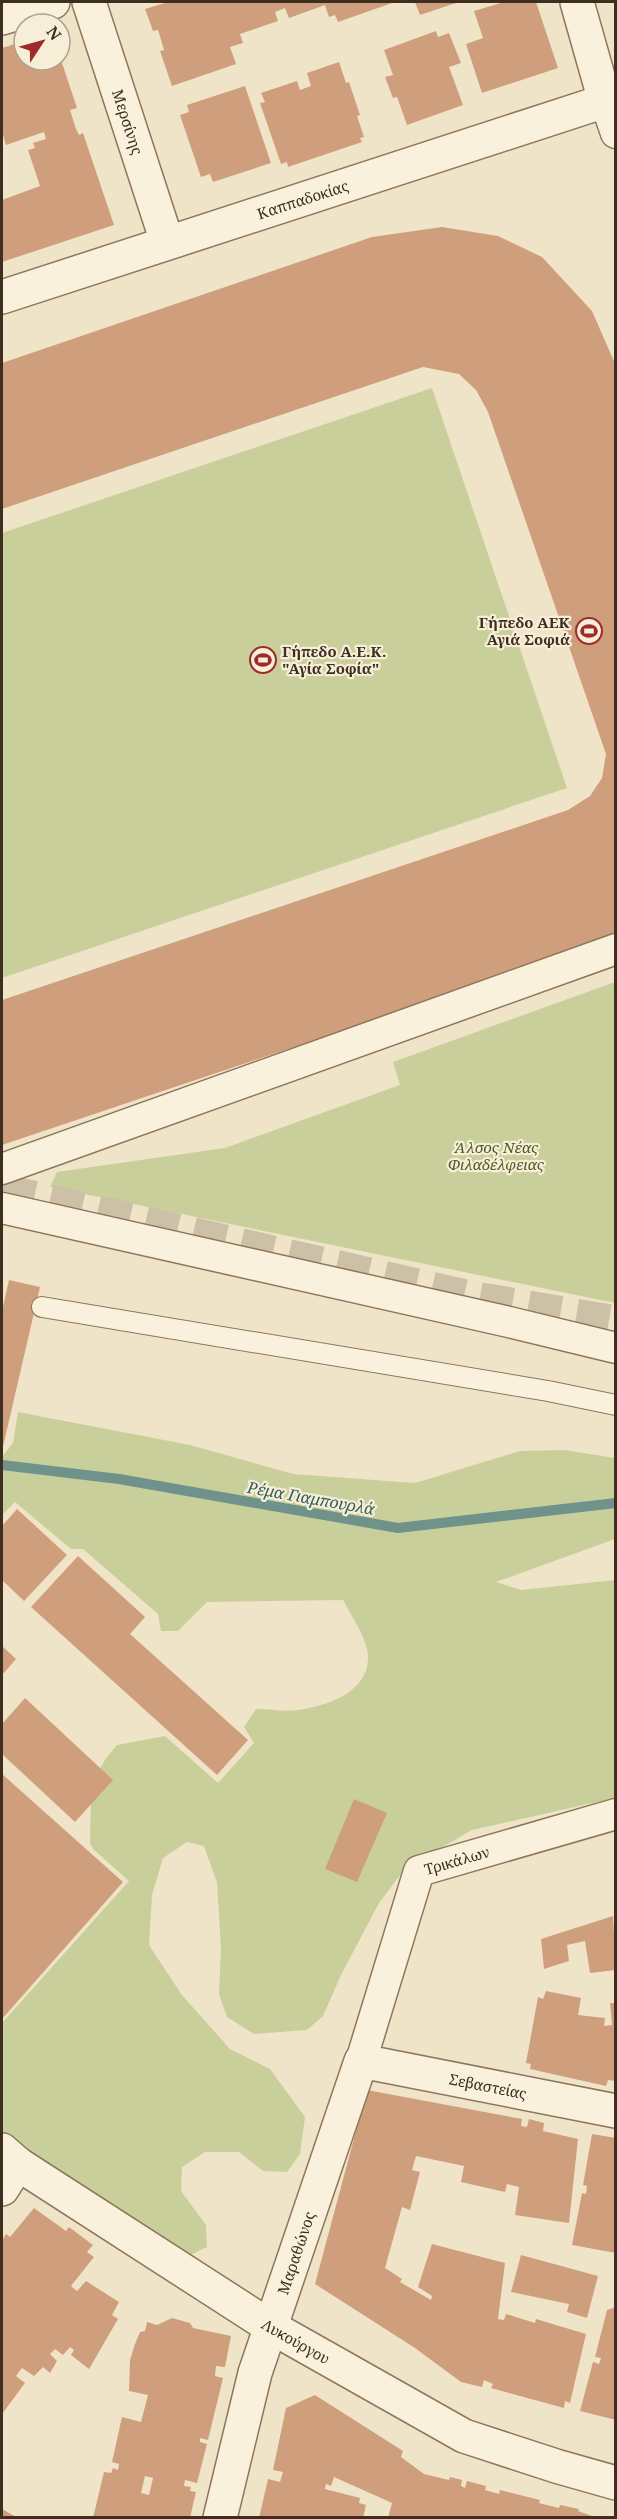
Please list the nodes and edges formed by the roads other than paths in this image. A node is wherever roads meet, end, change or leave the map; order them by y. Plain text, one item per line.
1 (53, 2) edge
2 (88, 2) edge
3 (578, 2) edge
4 (2, 18) edge
5 (605, 100) junction
6 (615, 133) edge
7 (167, 242) junction
8 (2, 297) edge
9 (615, 949) edge
10 (2, 1169) edge
11 (2, 1208) edge
12 (42, 1307) dead end
13 (615, 1348) edge
14 (615, 1405) edge
15 (615, 1814) edge
16 (361, 2061) junction
17 (615, 2111) edge
18 (7, 2168) edge
19 (271, 2326) junction
20 (615, 2483) edge
21 (220, 2517) edge

1 - 4 street
2 - 7 street, Μερσίνης
3 - 5 street
5 - 6 street
5 - 7 street, Καππαδοκίας
7 - 8 street, Καππαδοκίας
9 - 10 street
11 - 13 street
12 - 14 lane
15 - 16 street, Τρικάλων
16 - 17 street, Σεβαστείας
16 - 19 street, Μαραθώνος
18 - 19 street, Λυκούργου
19 - 20 street, Λυκούργου
19 - 21 street, Μαραθώνος

